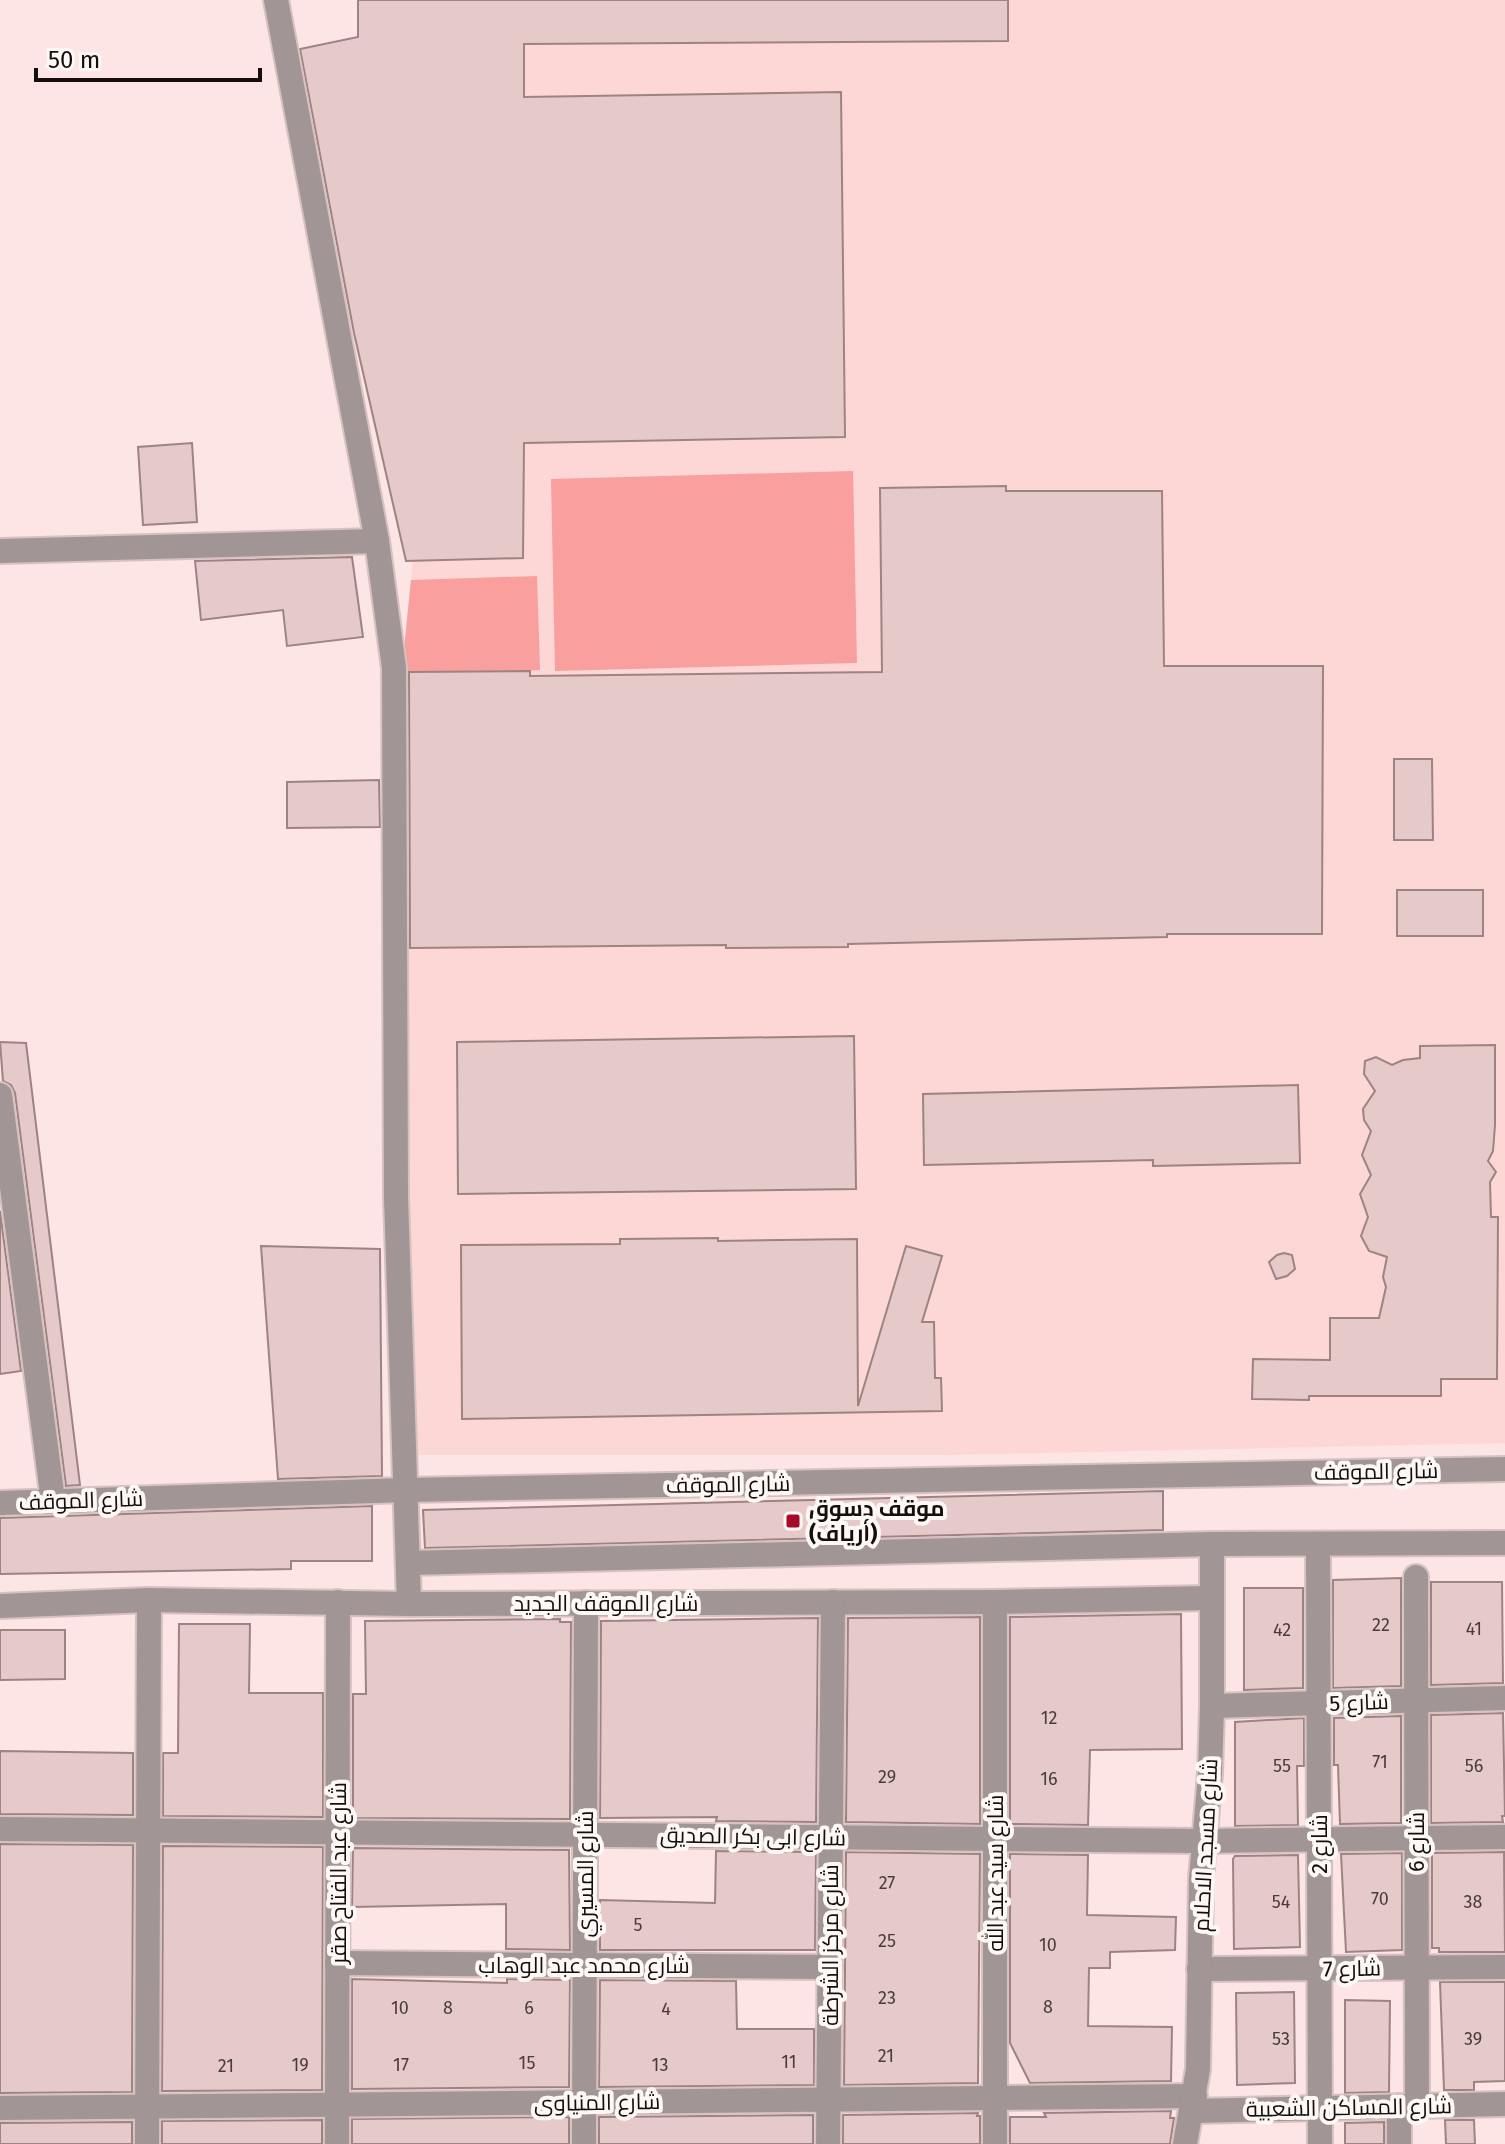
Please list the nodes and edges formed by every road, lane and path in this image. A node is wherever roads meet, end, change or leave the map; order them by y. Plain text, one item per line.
1 (276, 0) edge
2 (377, 541) junction
3 (0, 551) edge
4 (0, 1095) edge
5 (1505, 1469) edge
6 (406, 1490) junction
7 (53, 1501) junction
8 (0, 1503) edge
9 (1505, 1543) edge
10 (1212, 1544) junction
11 (1318, 1544) junction
12 (408, 1563) junction
13 (1416, 1577) dead end
14 (1212, 1598) junction
15 (149, 1600) junction
16 (338, 1602) junction
17 (833, 1602) junction
18 (995, 1602) junction
19 (586, 1603) junction
20 (409, 1604) junction
21 (0, 1606) edge
22 (1505, 1698) edge
23 (1416, 1700) junction
24 (1318, 1703) junction
25 (1212, 1706) junction
26 (0, 1829) edge
27 (148, 1829) junction
28 (338, 1831) junction
29 (585, 1834) junction
30 (831, 1837) junction
31 (1505, 1837) edge
32 (1416, 1838) junction
33 (995, 1839) junction
34 (1319, 1840) junction
35 (1204, 1841) junction
36 (337, 1963) junction
37 (584, 1965) junction
38 (830, 1967) junction
39 (1416, 1967) junction
40 (1505, 1967) edge
41 (1199, 1969) junction
42 (1320, 1969) junction
43 (995, 2098) junction
44 (829, 2100) junction
45 (584, 2102) junction
46 (1194, 2103) junction
47 (337, 2104) junction
48 (1505, 2104) edge
49 (148, 2106) junction
50 (1408, 2106) junction
51 (0, 2108) edge
52 (1320, 2108) junction
53 (147, 2144) edge
54 (337, 2144) edge
55 (584, 2144) edge
56 (828, 2144) edge
57 (995, 2144) edge
58 (1185, 2144) edge
59 (1320, 2144) edge
60 (1399, 2144) edge

1 - 2 street
2 - 3 street
2 - 6 street
4 - 7 street
5 - 6 street, شارع الموقف
6 - 7 street, شارع الموقف
6 - 12 street
7 - 8 street, شارع الموقف
9 - 11 street
10 - 11 street
10 - 12 street
10 - 14 street, شارع مسجد الاحلام
11 - 24 street, شارع 2
12 - 20 street
13 - 23 street, شارع 6
14 - 18 street, شارع الموقف الجديد
14 - 25 street, شارع مسجد الاحلام
15 - 16 street, شارع الموقف الجديد
15 - 21 street, شارع الموقف الجديد
15 - 27 street
16 - 20 street, شارع الموقف الجديد
16 - 28 street, شارع عبد الفتاح صقر
17 - 18 street, شارع الموقف الجديد
17 - 19 street, شارع الموقف الجديد
17 - 30 street, شارع مركز الشرطة
18 - 33 street, شارع سيد عبد الله
19 - 20 street, شارع الموقف الجديد
19 - 29 street, شارع المسيري
22 - 23 street, شارع 5
23 - 24 street, شارع 5
23 - 32 street, شارع 6
24 - 25 street, شارع 5
24 - 34 street, شارع 2
25 - 35 street, شارع مسجد الاحلام
26 - 27 street, شارع ابى بكر الصديق
27 - 28 street, شارع ابى بكر الصديق
27 - 49 street
28 - 29 street, شارع ابى بكر الصديق
28 - 36 street, شارع عبد الفتاح صقر
29 - 30 street, شارع ابى بكر الصديق
29 - 37 street, شارع المسيري
30 - 33 street, شارع ابى بكر الصديق
30 - 38 street, شارع مركز الشرطة
31 - 32 street, شارع ابى بكر الصديق
32 - 34 street, شارع ابى بكر الصديق
32 - 39 street, شارع 6
33 - 35 street, شارع ابى بكر الصديق
33 - 43 street, شارع سيد عبد الله
34 - 35 street, شارع ابى بكر الصديق
34 - 42 street, شارع 2
35 - 41 street, شارع مسجد الاحلام
36 - 37 street, شارع محمد عبد الوهاب
36 - 47 street, شارع عبد الفتاح صقر
37 - 38 street, شارع محمد عبد الوهاب
37 - 45 street, شارع المسيري
38 - 44 street, شارع مركز الشرطة
39 - 40 street, شارع 7
39 - 42 street, شارع 7
39 - 50 street, شارع 6
41 - 42 street, شارع 7
41 - 46 street, شارع مسجد الاحلام
42 - 52 street, شارع 2
43 - 44 street, شارع المنياوى
43 - 46 street, شارع المنياوى
43 - 57 street, شارع سيد عبد الله
44 - 45 street, شارع المنياوى
44 - 56 street, شارع مركز الشرطة
45 - 47 street, شارع المنياوى
45 - 55 street, شارع المسيري
46 - 52 street, شارع المساكن الشعبية
46 - 58 street, شارع مسجد الاحلام
47 - 49 street, شارع المنياوى
47 - 54 street, شارع عبد الفتاح صقر
48 - 50 street, شارع المساكن الشعبية
49 - 51 street, شارع المنياوى
49 - 53 street
50 - 52 street, شارع المساكن الشعبية
50 - 60 street, شارع 6
52 - 59 street, شارع 2

